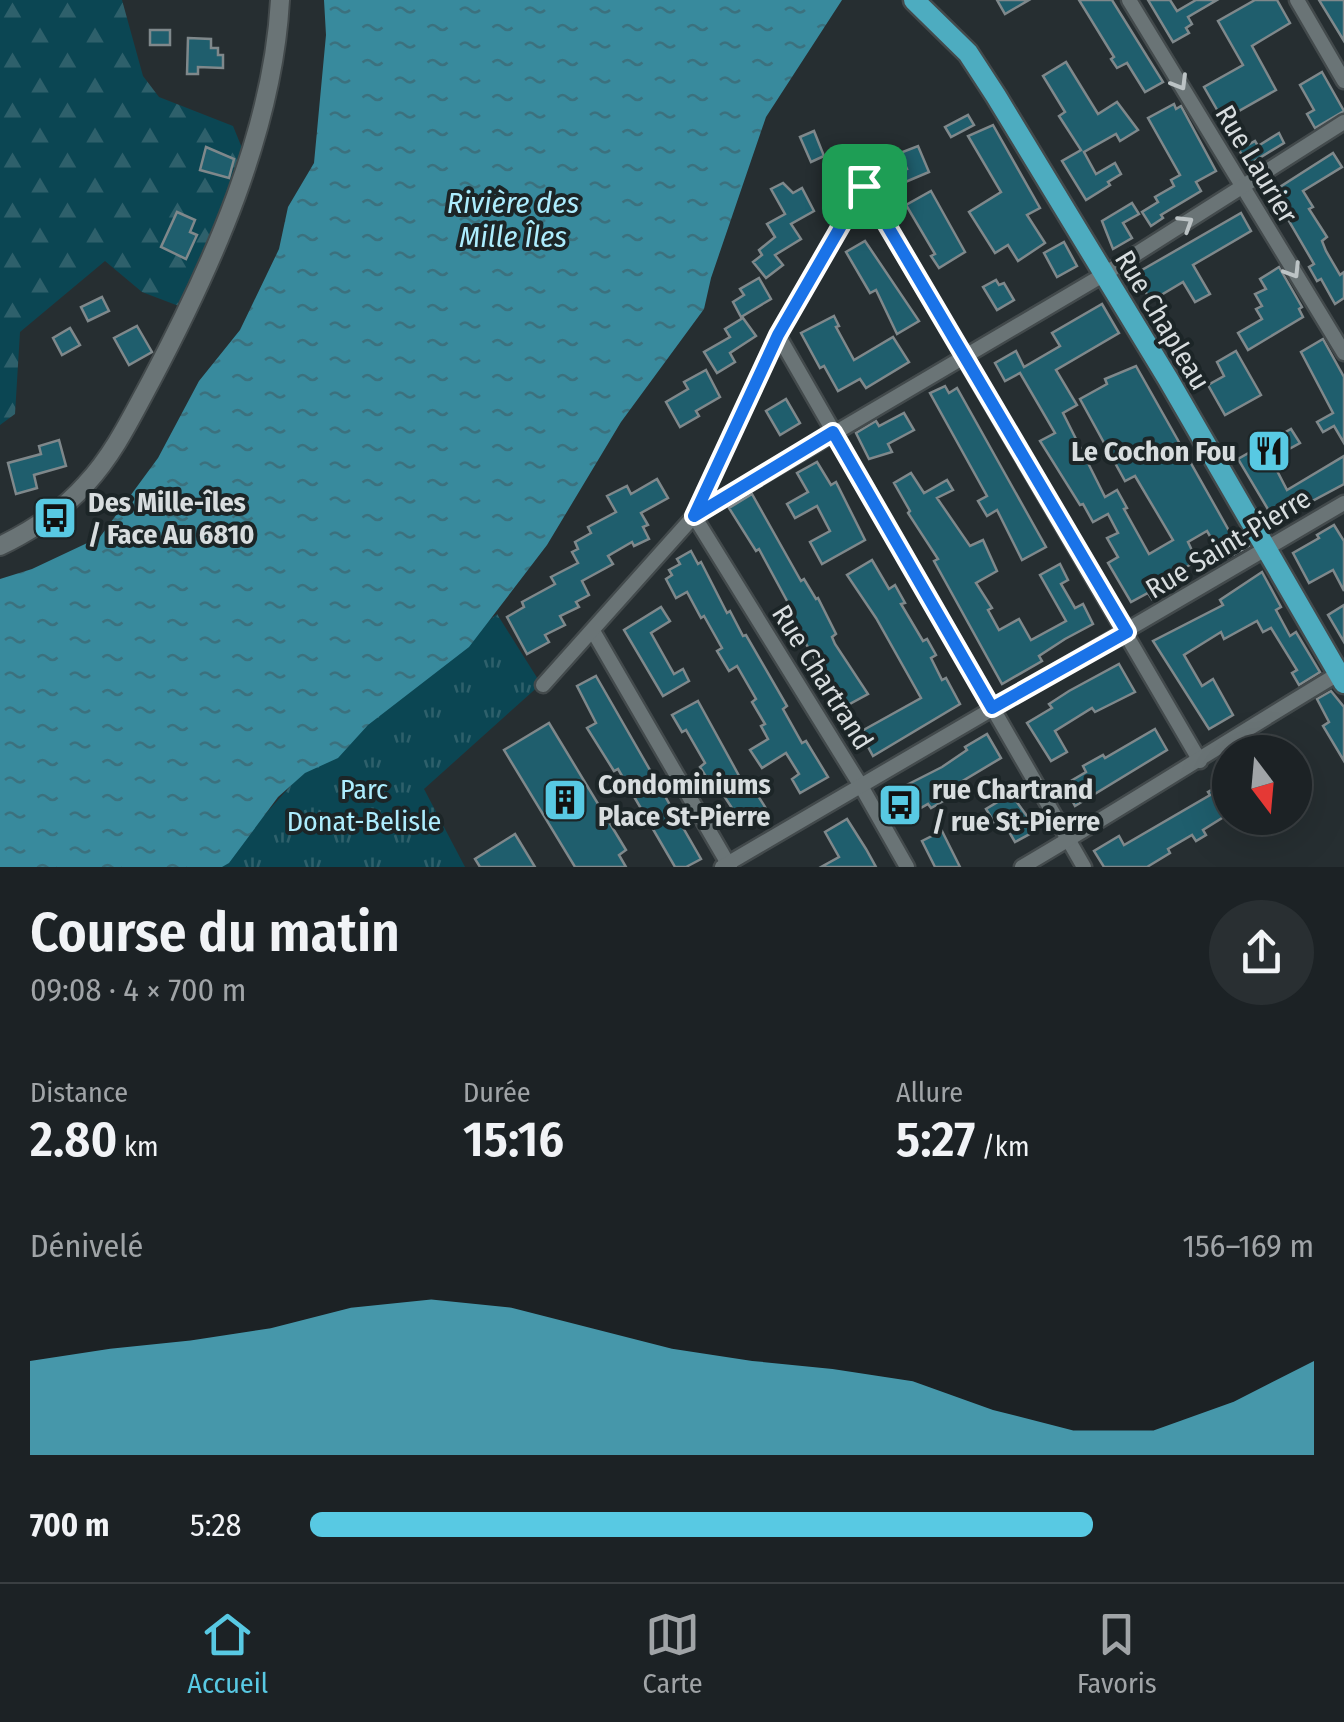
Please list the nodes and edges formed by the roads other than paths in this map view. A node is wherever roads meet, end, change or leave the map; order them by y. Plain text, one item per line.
1 (280, 0) edge
2 (914, 0) edge
3 (1129, 0) edge
4 (1297, 0) edge
5 (1344, 80) edge
6 (1344, 122) edge
7 (1242, 188) junction
8 (1103, 275) junction
9 (778, 335) junction
10 (1344, 353) edge
11 (964, 356) junction
12 (833, 432) junction
13 (1344, 503) edge
14 (694, 516) junction
15 (0, 546) edge
16 (1268, 550) junction
17 (593, 631) junction
18 (1127, 632) junction
19 (1342, 676) edge
20 (543, 686) dead end
21 (992, 708) junction
22 (1200, 761) junction
23 (861, 786) junction
24 (1068, 840) junction
25 (726, 866) edge
26 (906, 867) edge
27 (1022, 867) edge
28 (1084, 867) edge

1 - 15 street
2 - 8 main road, Rue Chapleau
3 -> 7 street, Rue Laurier
4 - 5 street
6 - 7 street
8 -> 7 street
7 -> 10 street, Rue Laurier
8 - 11 street
8 - 16 main road, Rue Chapleau
9 - 11 street
9 - 12 street
9 - 14 street
11 - 12 street
11 - 18 street
12 - 14 street
12 - 21 street
13 - 16 street, Rue Saint-Pierre
14 - 17 street
14 - 23 street, Rue Chartrand
16 - 18 street, Rue Saint-Pierre
16 - 19 main road, Rue Chapleau
17 - 20 street
17 - 25 street
18 - 21 street, Rue Saint-Pierre
18 - 22 street
19 - 22 street
21 - 23 street, Rue Saint-Pierre
21 - 24 street
22 - 24 street
23 - 25 street, Rue Saint-Pierre
23 - 26 street, Rue Chartrand
24 - 27 street
24 - 28 street

